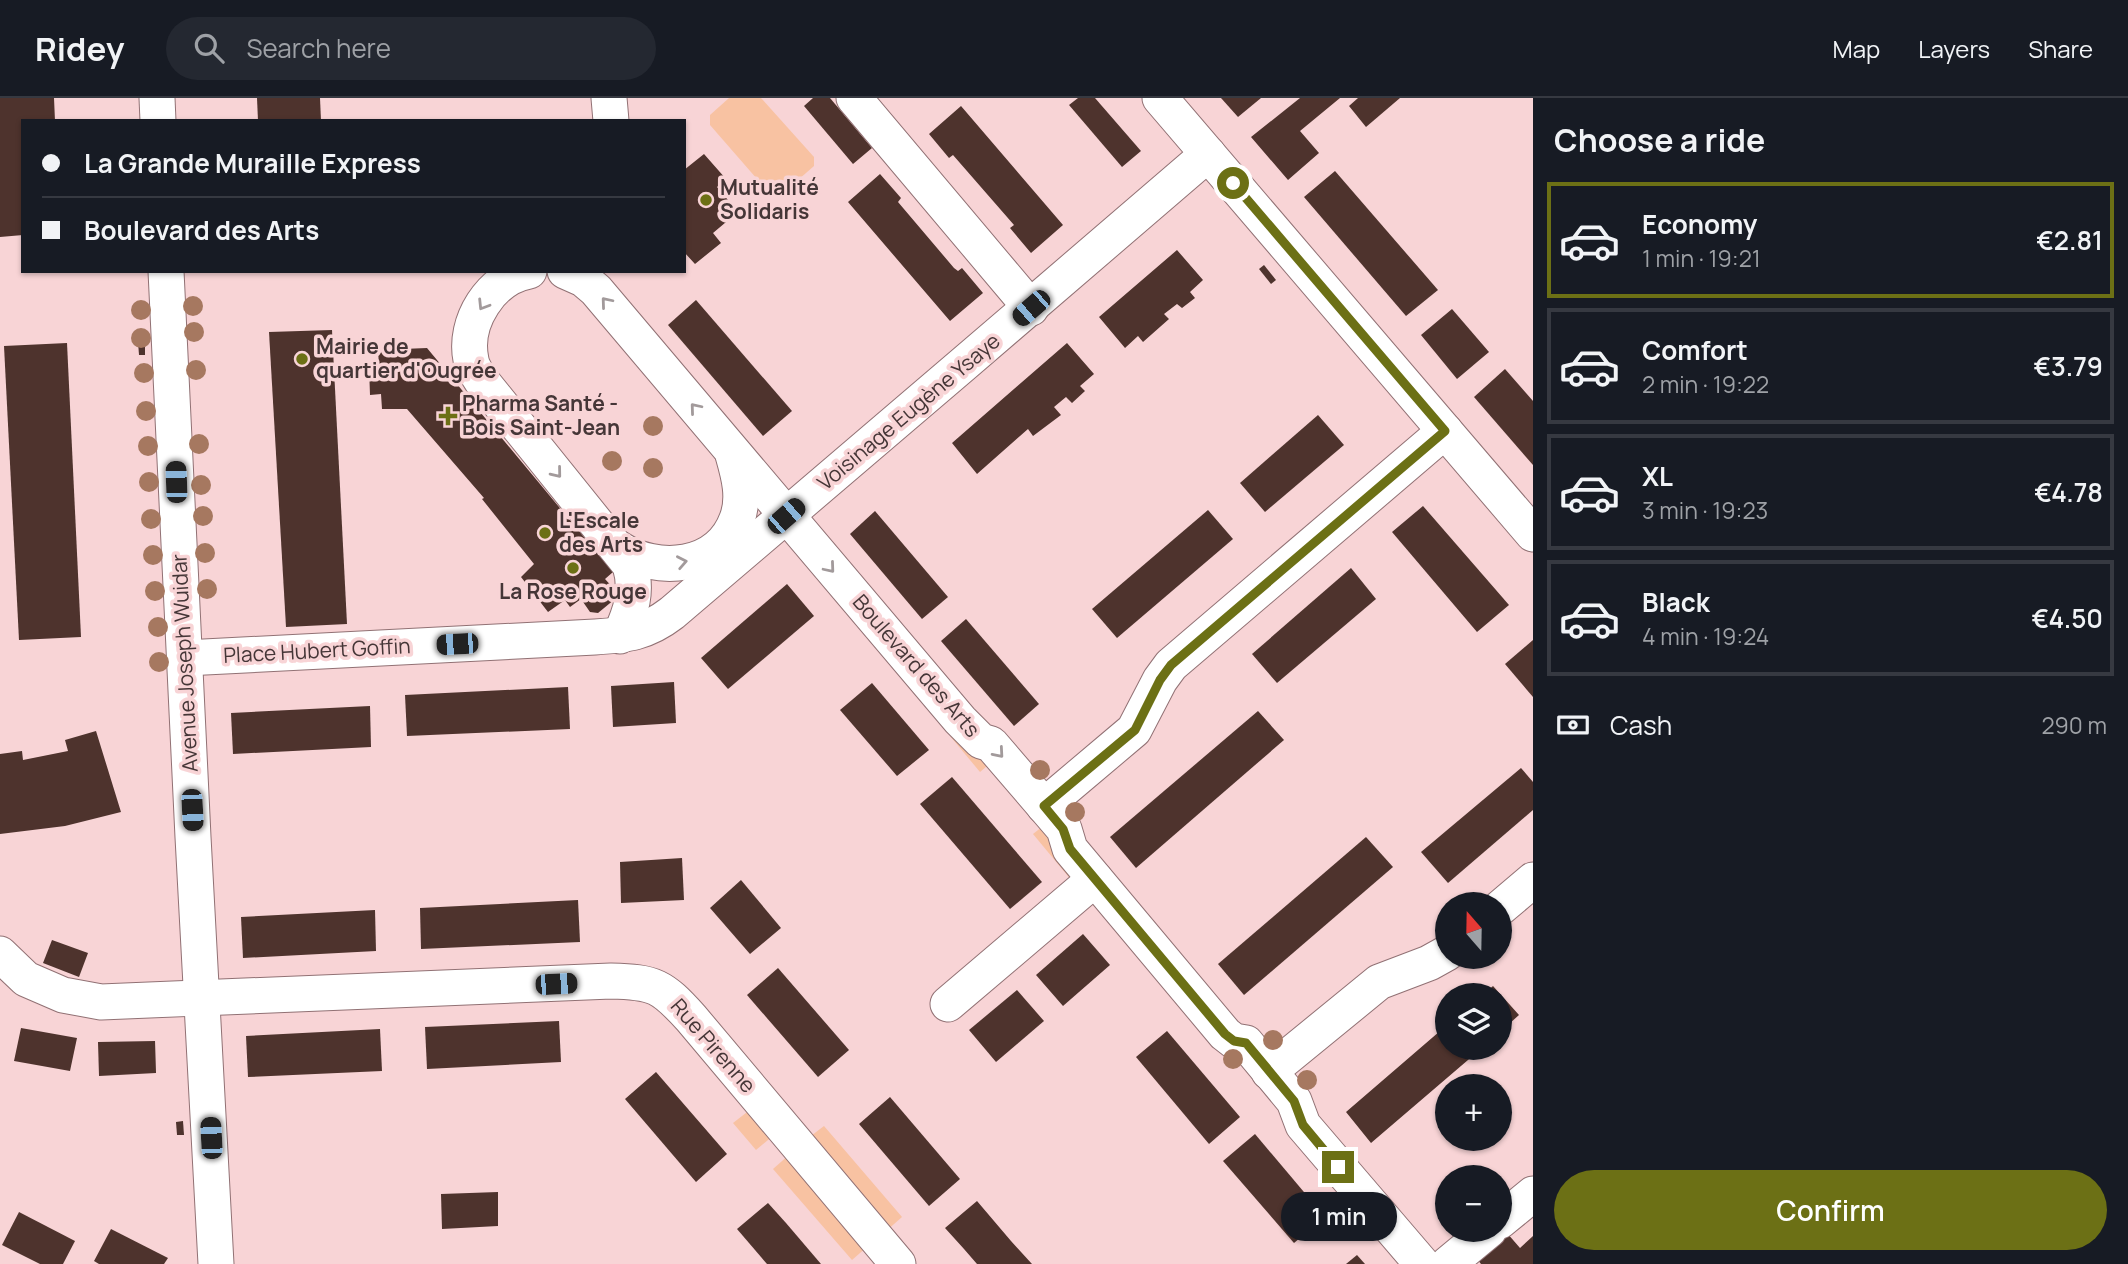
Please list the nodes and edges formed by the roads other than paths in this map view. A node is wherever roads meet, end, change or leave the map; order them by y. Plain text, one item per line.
1 (157, 98) edge
2 (609, 98) edge
3 (854, 98) edge
4 (1160, 98) edge
5 (158, 119) edge
6 (611, 119) edge
7 (1208, 154) junction
8 (166, 273) edge
9 (523, 273) edge
10 (573, 273) edge
11 (1031, 308) junction
12 (1445, 431) junction
13 (733, 453) junction
14 (786, 516) junction
15 (1533, 534) edge
16 (618, 548) junction
17 (620, 636) junction
18 (185, 658) junction
19 (1044, 806) junction
20 (1095, 879) junction
21 (1533, 880) edge
22 (1512, 898) edge
23 (0, 954) edge
24 (1435, 960) edge
25 (203, 999) junction
26 (948, 1004) dead end
27 (1269, 1072) junction
28 (1533, 1194) edge
29 (1512, 1211) edge
30 (1475, 1242) edge
31 (216, 1264) edge
32 (898, 1264) edge
33 (1422, 1264) edge
34 (1448, 1264) edge

1 - 5 street
2 - 6 street
3 - 11 street
4 - 7 street
7 - 11 street, Voisinage Eugène Ysaye
7 - 12 street
8 - 18 street, Avenue Joseph Wuidar
9 -> 16 street, Boulevard des Arts
13 -> 10 street, Boulevard des Arts
11 - 14 street, Voisinage Eugène Ysaye
12 - 15 street
12 - 19 street
13 - 14 street, Boulevard des Arts
16 -> 13 street, Boulevard des Arts
14 - 17 street, Place Hubert Goffin
14 -> 19 street, Boulevard des Arts
16 - 17 street, Boulevard des Arts
17 - 18 street, Place Hubert Goffin
18 - 25 street, Avenue Joseph Wuidar
19 - 20 street, Boulevard des Arts
20 - 26 street
20 - 27 street, Boulevard des Arts
21 - 22 street
23 - 25 street, Rue Pirenne
24 - 27 street
25 - 31 street, Avenue Joseph Wuidar
25 - 32 street, Rue Pirenne
27 - 33 street, Boulevard des Arts
28 - 29 street
30 - 34 street

